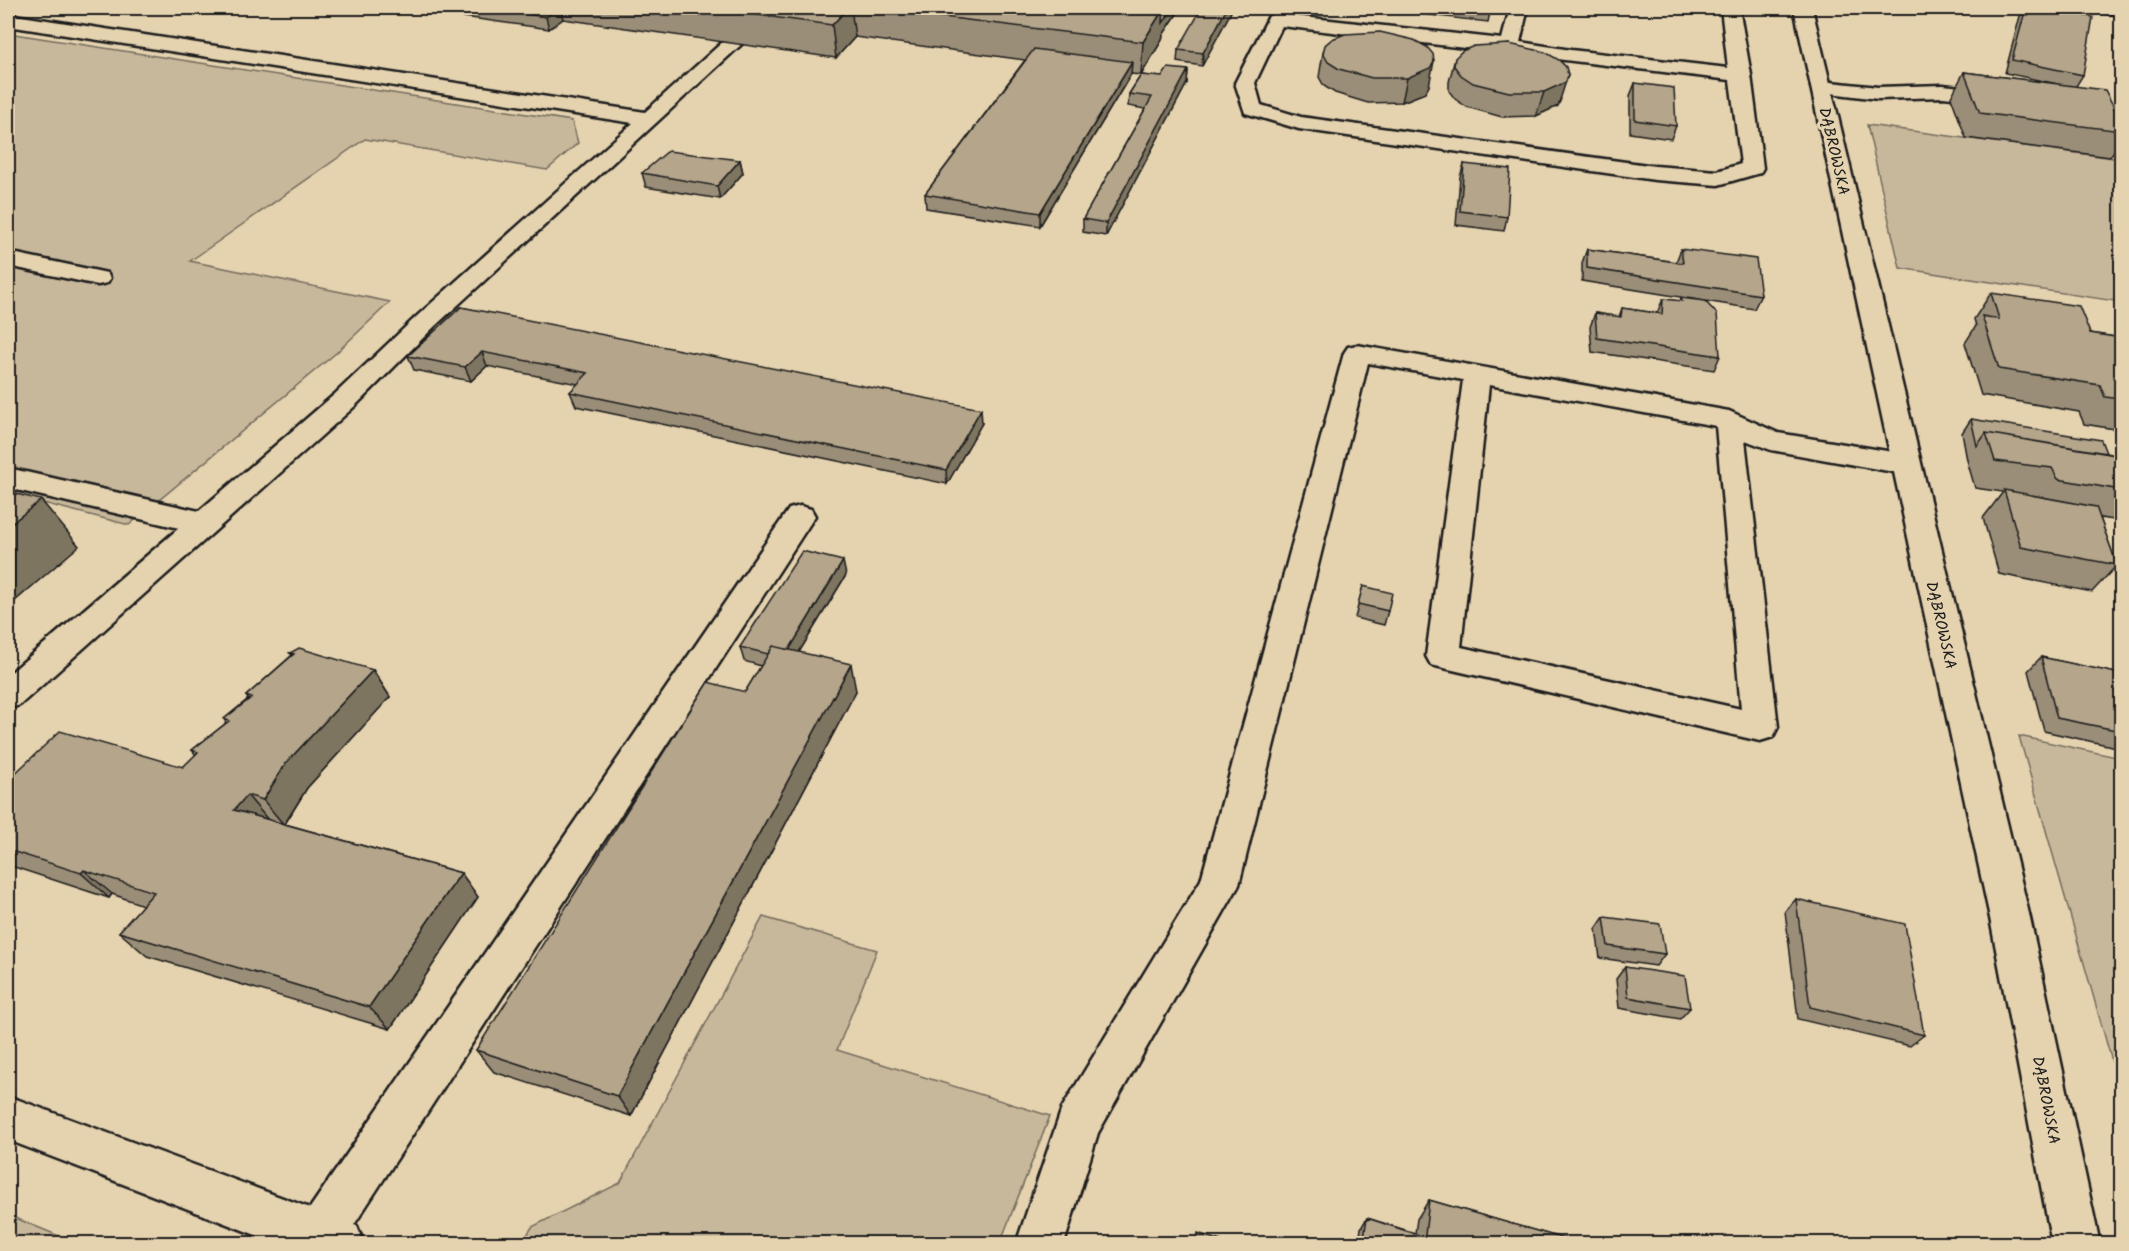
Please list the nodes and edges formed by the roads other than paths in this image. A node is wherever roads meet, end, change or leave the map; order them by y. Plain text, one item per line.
1 (1519, 8) edge
2 (1730, 8) edge
3 (1803, 8) edge
4 (1278, 14) edge
5 (8, 20) edge
6 (733, 43) edge
7 (1510, 46) junction
8 (1741, 75) junction
9 (1821, 87) junction
10 (2018, 100) edge
11 (649, 119) junction
12 (8, 260) edge
13 (99, 278) dead end
14 (1477, 375) junction
15 (1729, 420) junction
16 (1905, 464) junction
17 (8, 478) edge
18 (800, 516) dead end
19 (204, 523) junction
20 (8, 695) edge
21 (8, 1118) edge
22 (325, 1241) edge
23 (1040, 1244) edge
24 (2076, 1244) edge

1 - 7 street
2 - 8 street
3 - 9 street, DĄBROWSKA
4 - 7 street
4 - 8 street
5 - 11 street
6 - 11 street
7 - 8 street
9 - 10 street
9 - 16 street, DĄBROWSKA
11 - 19 street
12 - 13 street
14 - 15 street
14 - 15 street
14 - 23 street
15 - 16 street
16 - 24 street, DĄBROWSKA
17 - 19 street
18 - 22 street
19 - 20 street
21 - 22 street

